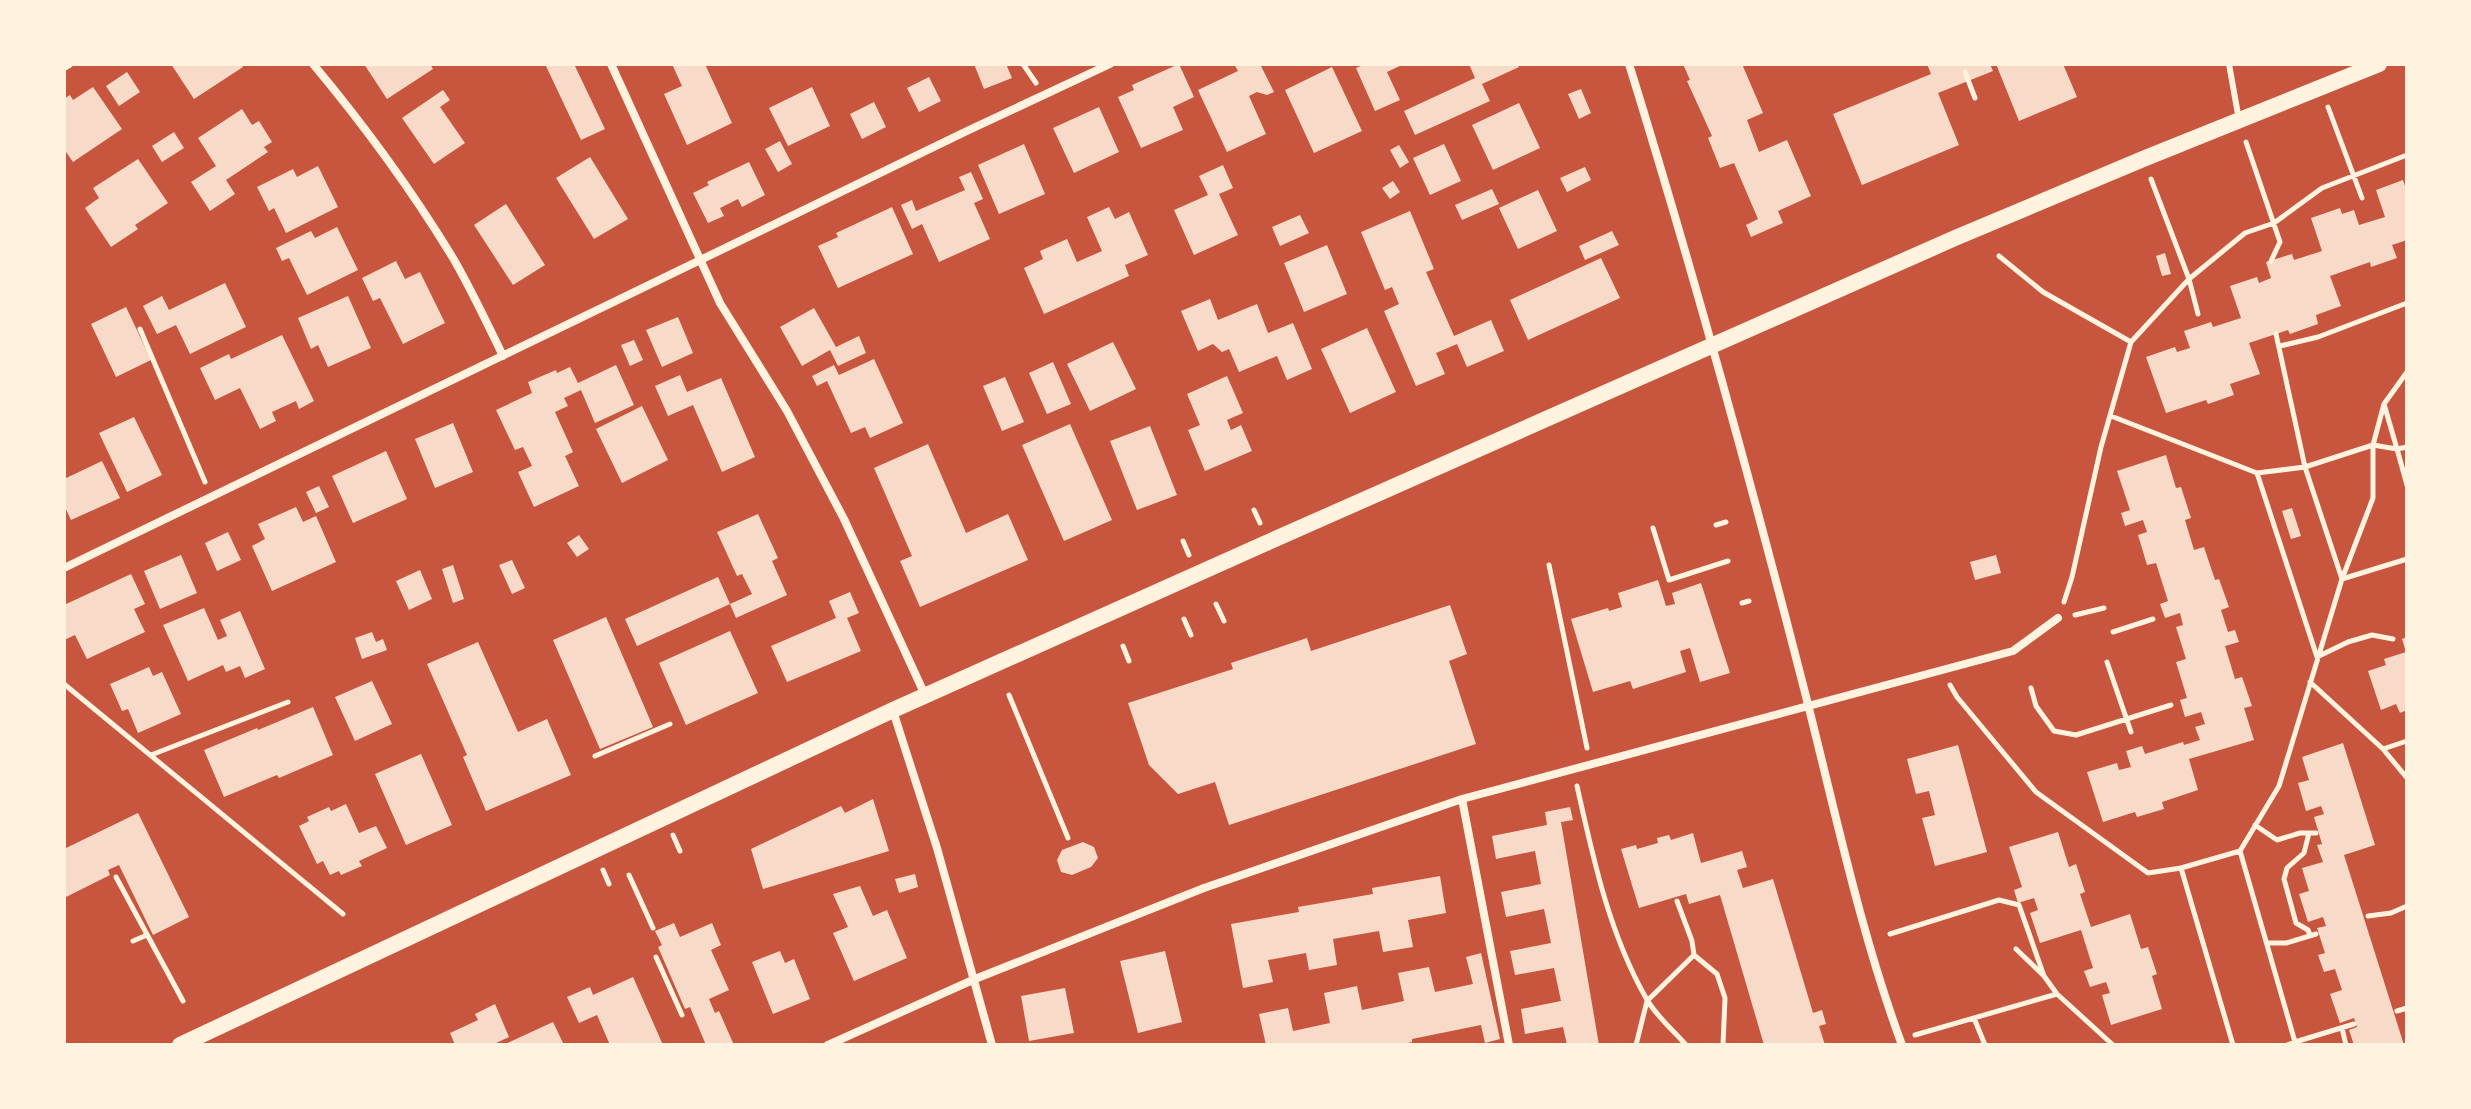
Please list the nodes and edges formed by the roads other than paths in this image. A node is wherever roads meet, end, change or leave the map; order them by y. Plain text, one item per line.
1 (69, 64) edge
2 (313, 64) edge
3 (611, 64) edge
4 (1110, 64) edge
5 (1629, 64) edge
6 (2229, 64) edge
7 (2379, 64) edge
8 (64, 67) edge
9 (2239, 120) junction
10 (700, 262) junction
11 (1714, 345) junction
12 (503, 356) junction
13 (64, 568) edge
14 (2058, 618) road end
15 (925, 695) junction
16 (1809, 706) junction
17 (893, 710) junction
18 (1462, 799) junction
19 (975, 979) junction
20 (1901, 1042) edge
21 (180, 1045) edge
22 (828, 1045) edge
23 (992, 1045) edge
24 (1509, 1045) edge

1 - 8 street
2 - 12 street
3 - 10 street
4 - 10 street
5 - 11 street
6 - 9 lane
7 - 9 main road
9 - 11 main road
10 - 12 street
10 - 15 street
11 - 15 main road
11 - 16 street
12 - 13 street
14 - 16 street
15 - 17 main road
16 - 18 street
16 - 20 street
17 - 19 street
17 - 21 main road
18 - 19 street
18 - 24 street
19 - 22 street
19 - 23 street

